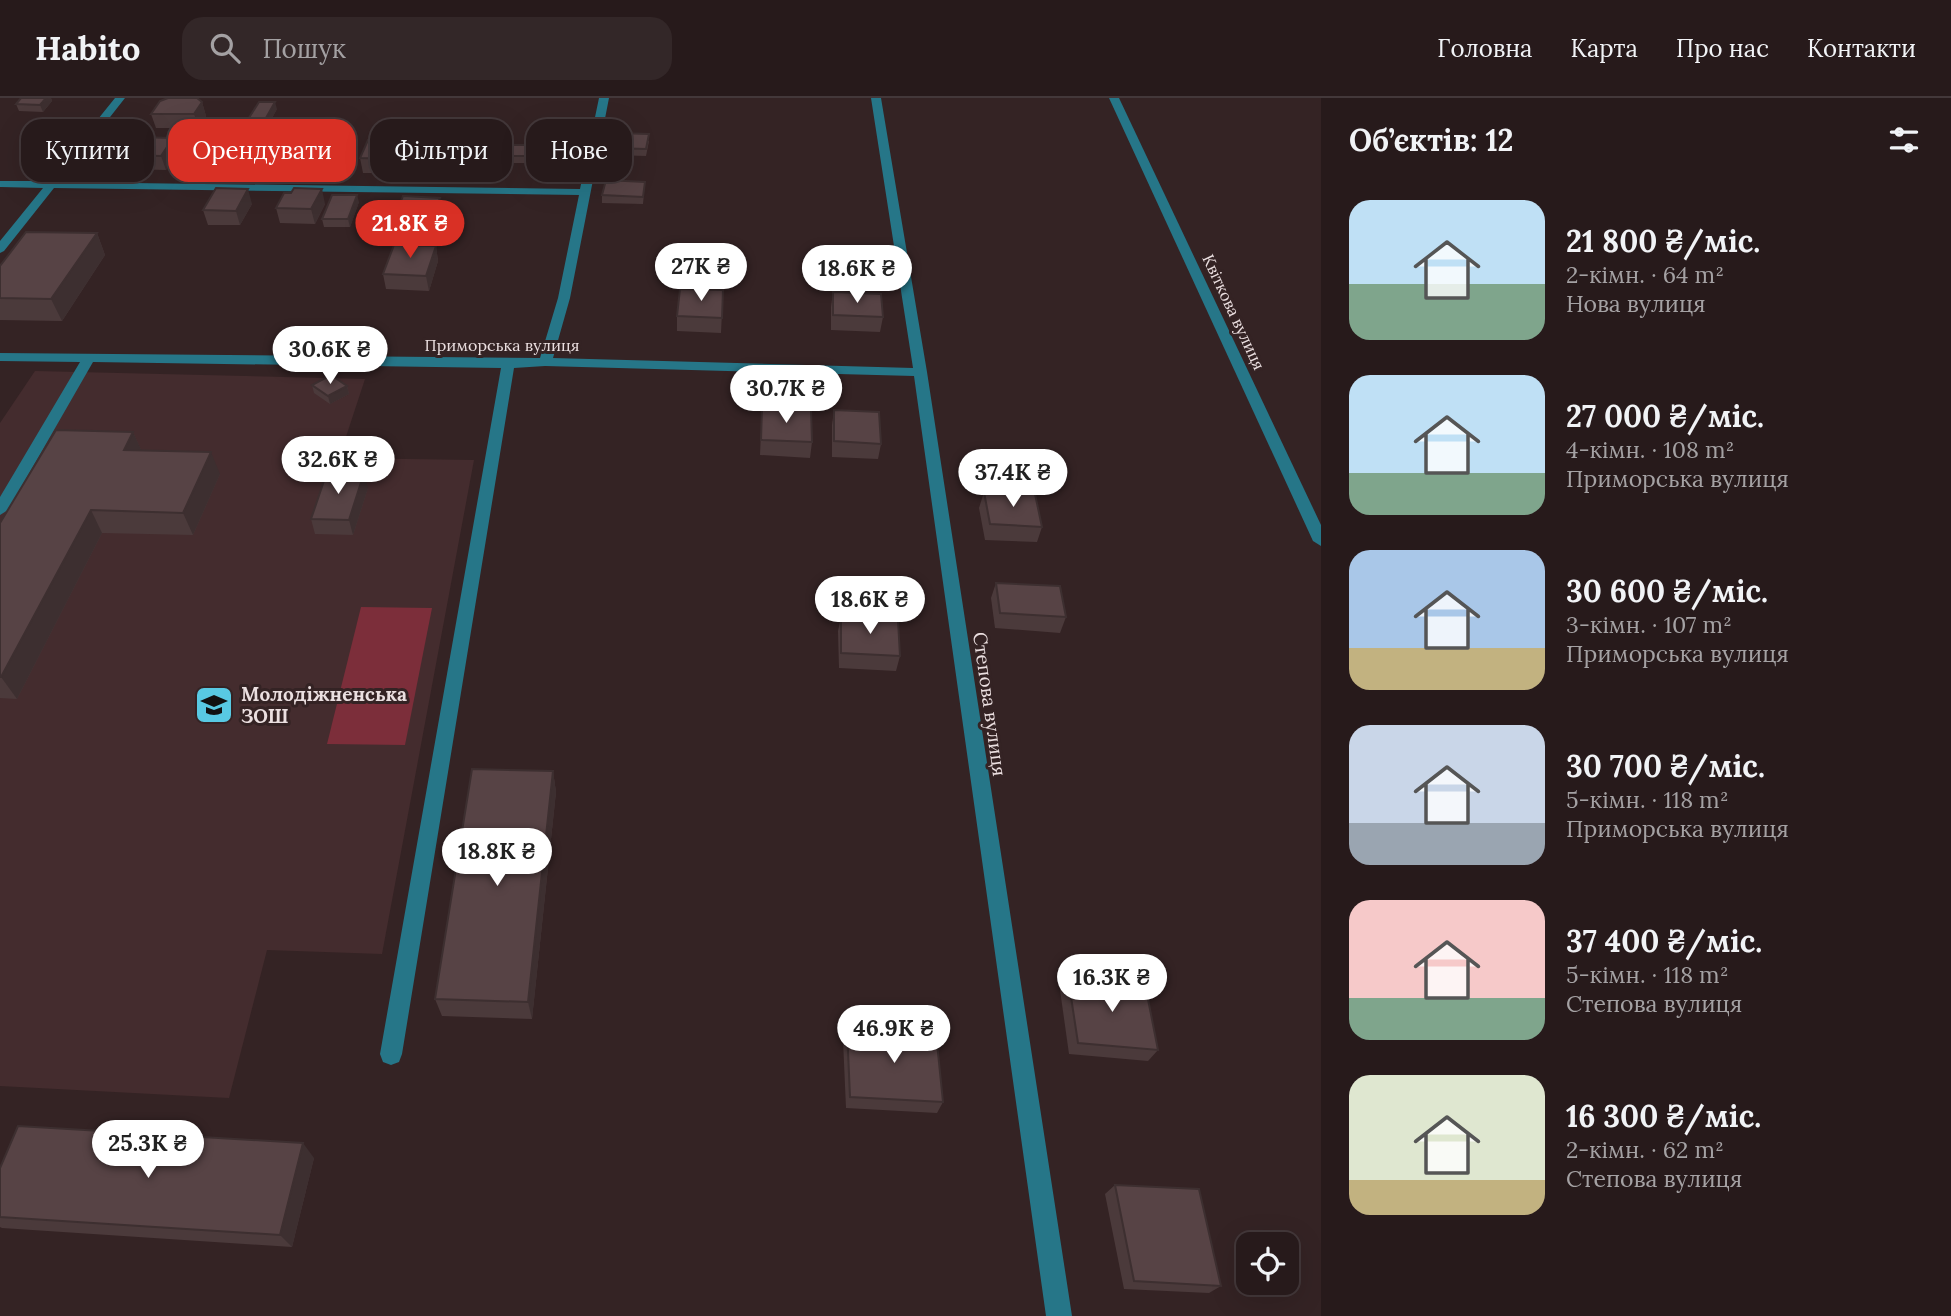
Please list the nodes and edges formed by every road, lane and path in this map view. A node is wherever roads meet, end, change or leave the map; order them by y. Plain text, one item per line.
1 (120, 98) edge
2 (604, 98) edge
3 (876, 98) edge
4 (1114, 98) edge
5 (0, 184) edge
6 (50, 185) junction
7 (587, 192) junction
8 (0, 250) edge
9 (0, 357) edge
10 (88, 359) junction
11 (545, 362) junction
12 (508, 363) junction
13 (920, 372) junction
14 (0, 510) edge
15 (1321, 541) edge
16 (391, 1054) dead end
17 (1059, 1316) edge

1 - 6 street
2 - 7 street
3 - 13 street, Степова вулиця
4 - 15 street, Квіткова вулиця
5 - 6 street
6 - 7 street
6 - 8 street
7 - 11 street
9 - 10 street, Приморська вулиця
10 - 12 street, Приморська вулиця
10 - 14 street
11 - 12 street, Приморська вулиця
11 - 13 street, Приморська вулиця
12 - 16 street
13 - 17 street, Степова вулиця

